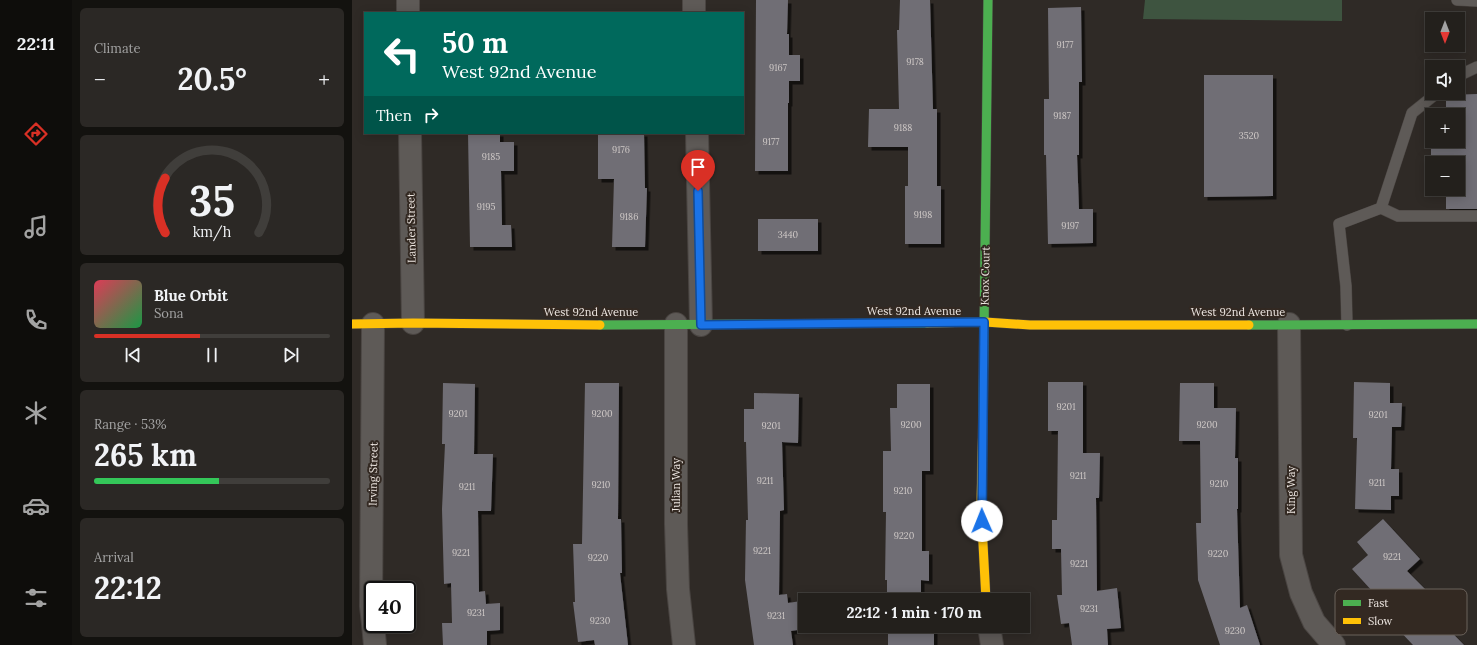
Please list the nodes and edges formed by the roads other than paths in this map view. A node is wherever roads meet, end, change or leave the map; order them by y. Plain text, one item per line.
1 (408, 0) edge
2 (694, 0) edge
3 (988, 0) edge
4 (1457, 0) edge
5 (1477, 1) edge
6 (408, 12) edge
7 (694, 12) edge
8 (1477, 67) edge
9 (1465, 73) edge
10 (1428, 100) edge
11 (410, 134) edge
12 (697, 134) edge
13 (1381, 208) junction
14 (1477, 216) edge
15 (984, 322) junction
16 (413, 323) junction
17 (363, 324) edge
18 (676, 324) junction
19 (1289, 324) junction
20 (1477, 324) edge
21 (701, 325) junction
22 (1347, 325) junction
23 (371, 581) edge
24 (986, 593) edge
25 (374, 633) edge
26 (990, 633) edge
27 (375, 645) edge
28 (684, 645) edge
29 (992, 645) edge
30 (1334, 645) edge

1 - 6 street
2 - 7 street
3 - 15 main road, Knox Court
4 - 5 lane
8 - 9 lane
10 - 13 lane
11 - 16 street, Lander Street
12 - 21 street
13 - 14 lane
13 - 22 lane
15 - 19 main road, West 92nd Avenue
15 - 21 main road, West 92nd Avenue
15 - 24 main road, Knox Court
16 - 17 main road, West 92nd Avenue
16 - 18 main road, West 92nd Avenue
17 - 23 street, Irving Street
18 - 21 main road, West 92nd Avenue
18 - 28 street, Julian Way
19 - 22 main road, West 92nd Avenue
19 - 30 street, King Way
20 - 22 main road, West 92nd Avenue
25 - 27 street, Irving Street
26 - 29 street

